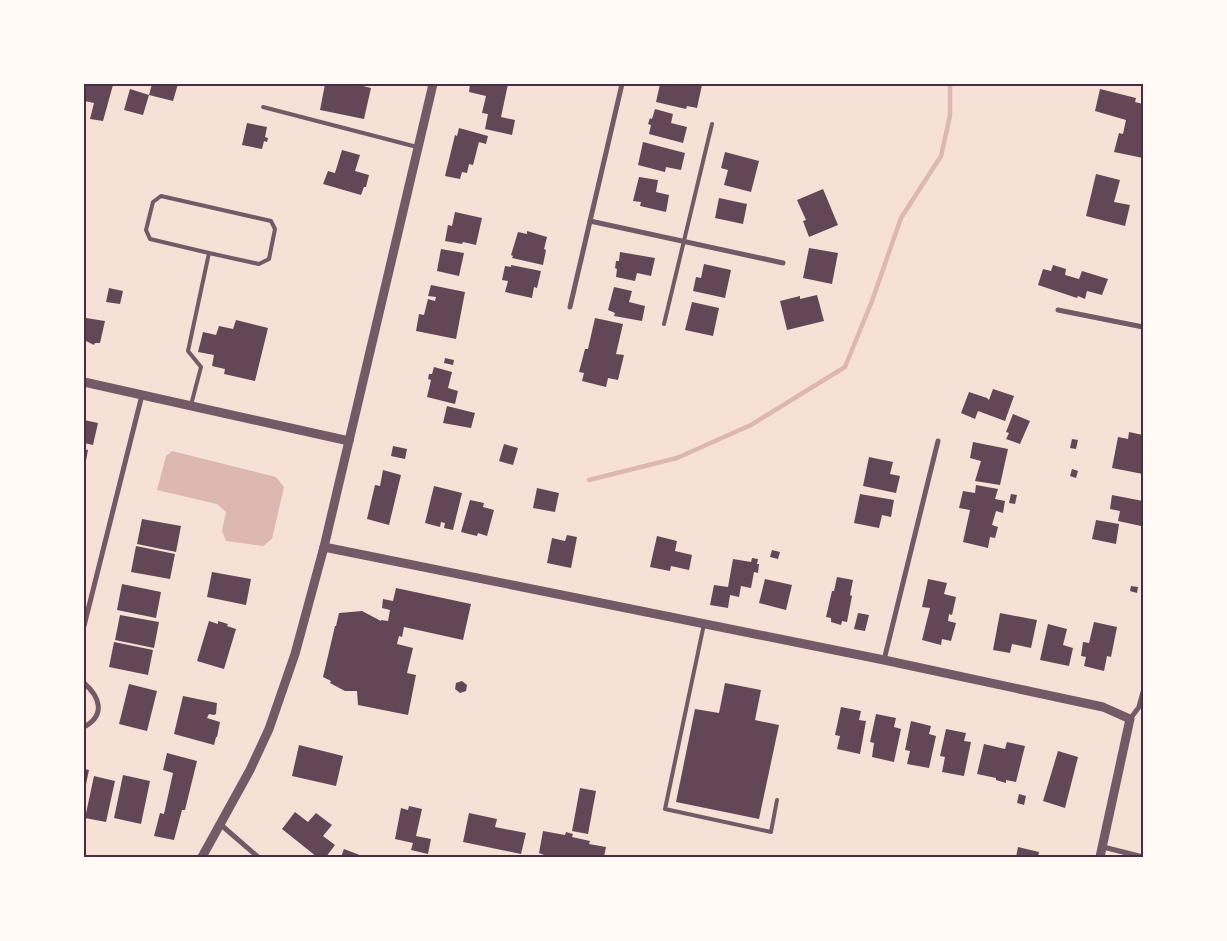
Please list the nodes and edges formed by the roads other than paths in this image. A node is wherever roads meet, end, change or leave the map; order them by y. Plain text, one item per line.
1 (433, 84) edge
2 (622, 84) edge
3 (263, 107) dead end
4 (712, 124) dead end
5 (417, 147) junction
6 (590, 221) junction
7 (683, 242) junction
8 (210, 254) junction
9 (783, 264) dead end
10 (570, 307) dead end
11 (1058, 310) dead end
12 (664, 324) dead end
13 (1143, 327) edge
14 (84, 382) edge
15 (142, 395) junction
16 (191, 406) junction
17 (349, 441) junction
18 (938, 441) dead end
19 (324, 547) junction
20 (704, 624) junction
21 (84, 626) edge
22 (884, 660) junction
23 (84, 683) edge
24 (1143, 692) edge
25 (1130, 719) junction
26 (84, 727) edge
27 (777, 800) dead end
28 (220, 824) junction
29 (1103, 847) junction
30 (202, 857) edge
31 (258, 857) edge
32 (1100, 857) edge
33 (1143, 857) edge

1 - 5 street
2 - 6 street
3 - 5 lane
4 - 7 lane
5 - 17 street
6 - 7 street
6 - 10 street
7 - 9 street
7 - 12 lane
8 - 8 lane
8 - 16 lane
11 - 13 street
14 - 15 street
15 - 16 street
15 - 21 street
16 - 17 street
17 - 19 street
18 - 22 street
19 - 20 street
19 - 28 street
20 - 22 street
20 - 27 lane
22 - 25 street
23 - 26 street
24 - 25 street
25 - 29 street
28 - 30 street
28 - 31 street
29 - 32 street
29 - 33 street

